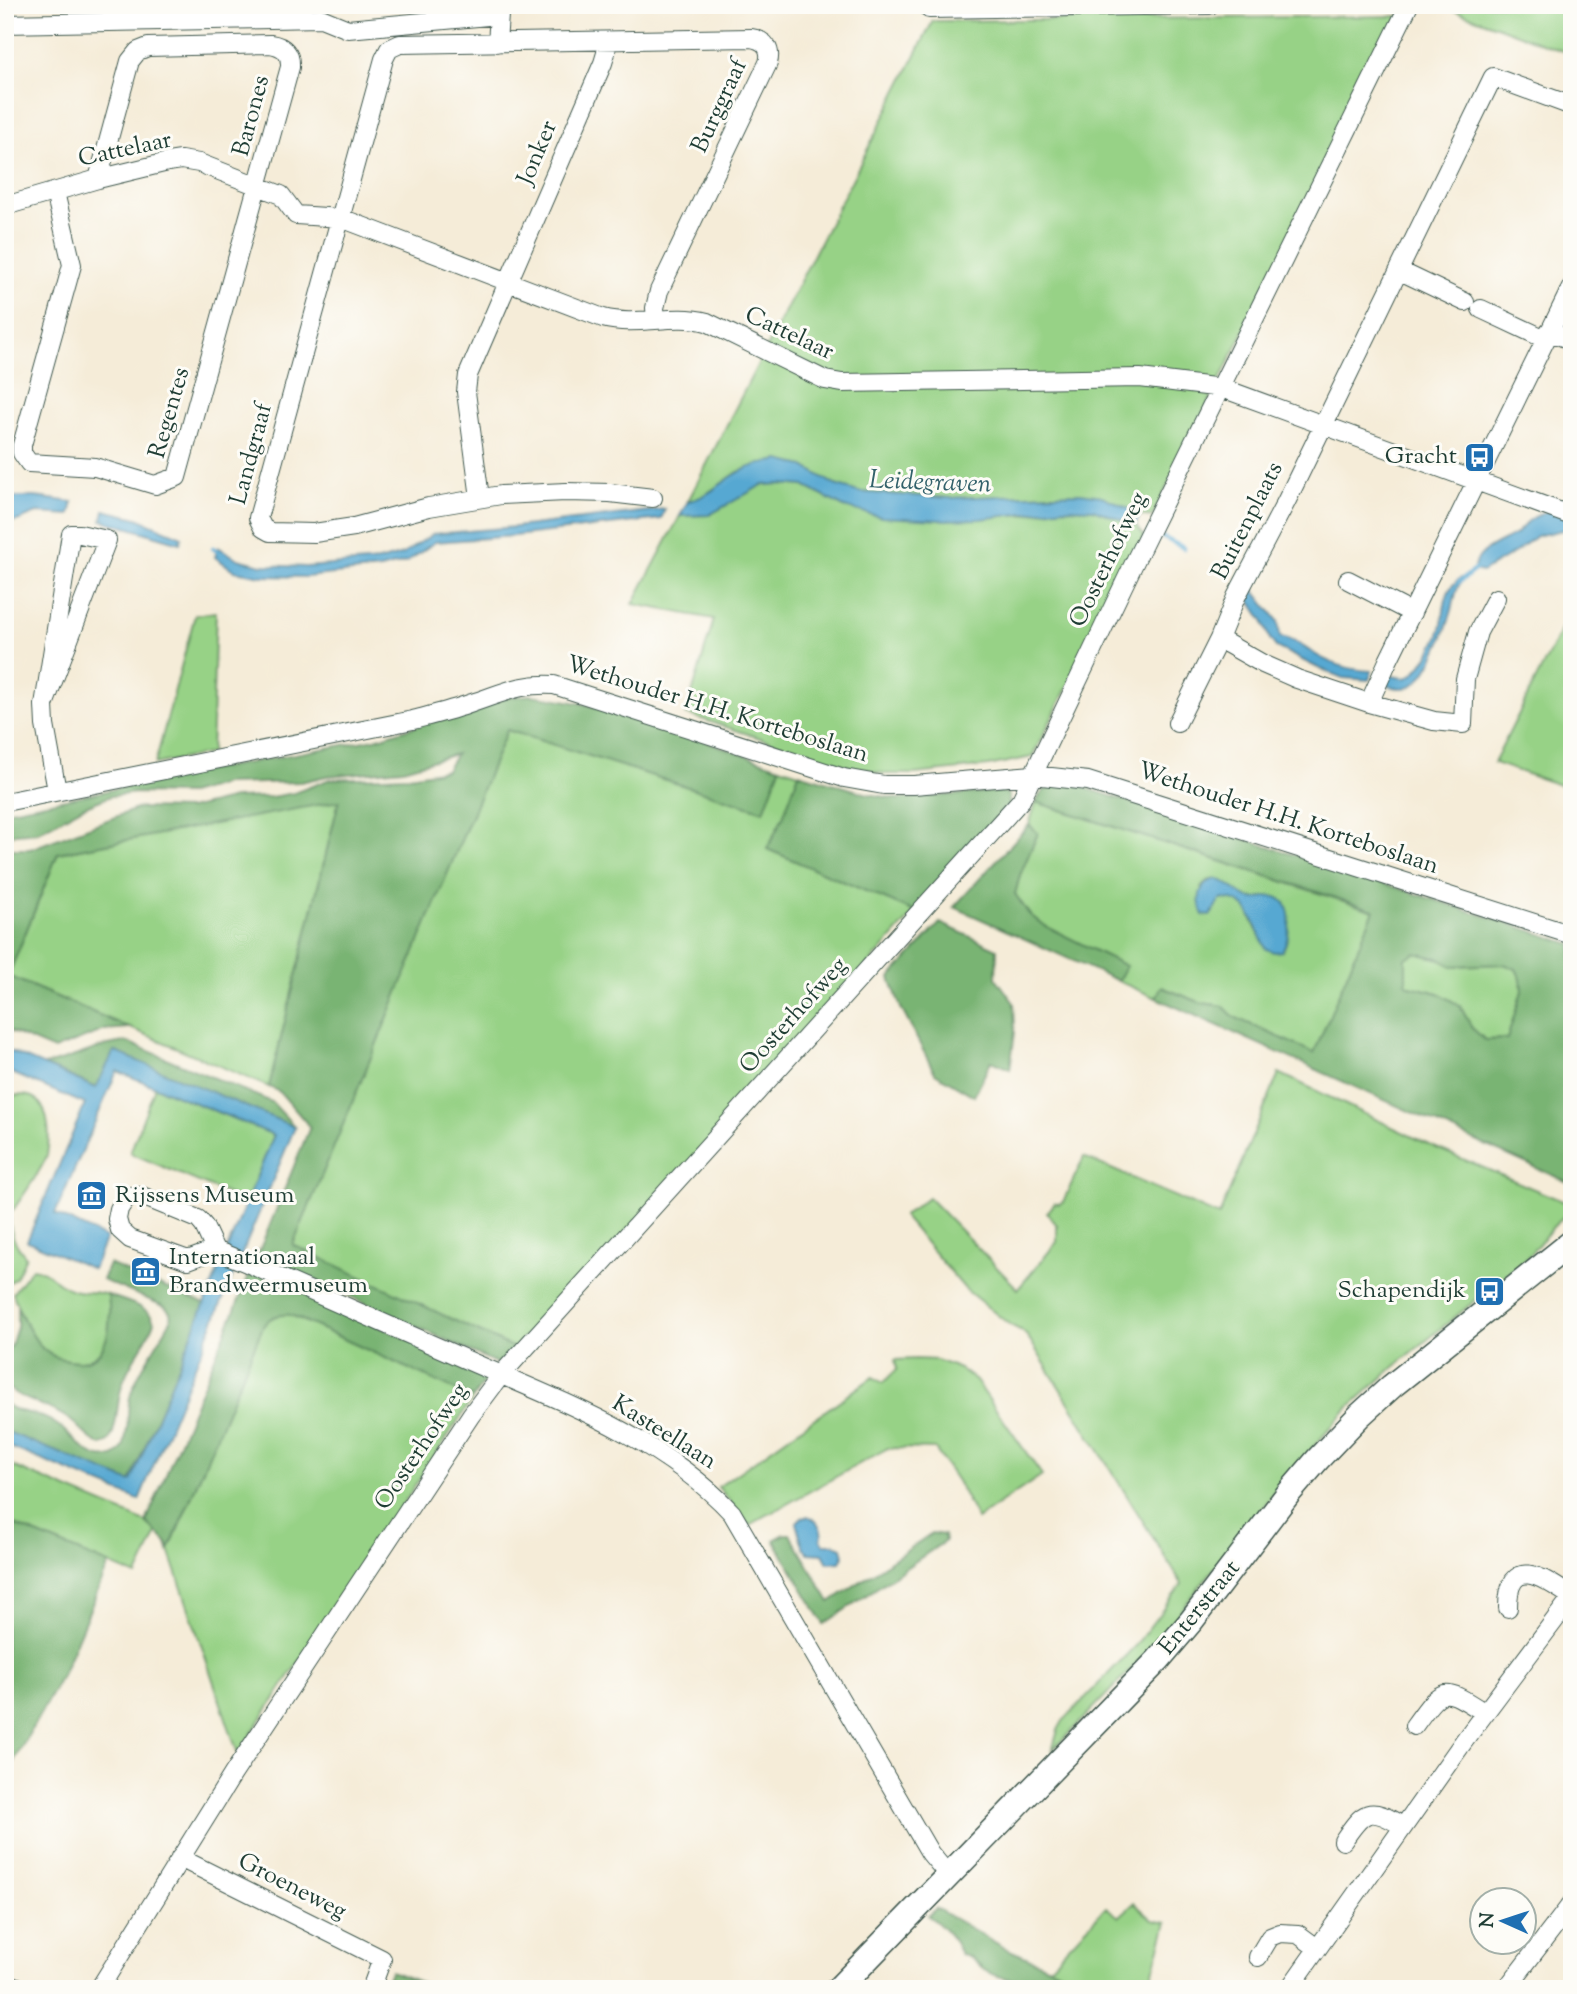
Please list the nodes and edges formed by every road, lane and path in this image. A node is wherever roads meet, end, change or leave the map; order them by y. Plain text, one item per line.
1 (1210, 5) edge
2 (1409, 5) edge
3 (929, 9) dead end
4 (156, 13) edge
5 (5, 24) edge
6 (607, 42) junction
7 (497, 43) junction
8 (1572, 106) edge
9 (98, 179) junction
10 (258, 187) junction
11 (55, 192) junction
12 (5, 206) edge
13 (341, 218) junction
14 (1400, 271) junction
15 (509, 282) junction
16 (1572, 286) edge
17 (656, 320) junction
18 (1547, 335) junction
19 (1572, 341) edge
20 (1222, 388) junction
21 (1322, 426) junction
22 (1476, 481) junction
23 (480, 498) junction
24 (653, 498) dead end
25 (1572, 516) edge
26 (1348, 580) dead end
27 (1496, 598) dead end
28 (1412, 613) junction
29 (1219, 639) junction
30 (1369, 703) junction
31 (44, 705) junction
32 (1177, 723) dead end
33 (1033, 775) junction
34 (58, 791) junction
35 (5, 802) edge
36 (1572, 935) edge
37 (1572, 1242) edge
38 (215, 1250) junction
39 (501, 1375) junction
40 (1572, 1597) edge
41 (1508, 1608) dead end
42 (1485, 1713) junction
43 (1414, 1726) dead end
44 (1402, 1826) junction
45 (1343, 1841) dead end
46 (180, 1858) junction
47 (949, 1876) junction
48 (1568, 1915) edge
49 (1317, 1948) junction
50 (1258, 1957) dead end
51 (5, 1982) edge
52 (22, 1989) edge
53 (99, 1989) edge
54 (371, 1989) edge
55 (838, 1989) edge
56 (1289, 1989) edge
57 (1506, 1989) edge

1 - 3 street
2 - 20 street, Oosterhofweg
4 - 5 street
4 - 7 street
6 - 7 street, Burggraaf
6 - 15 street, Jonker
6 - 17 street, Burggraaf
7 - 13 street, Burggraaf
8 - 14 street
9 - 10 street, Cattelaar
9 - 10 street, Barones
9 - 11 street, Cattelaar
10 - 11 street, Regentes
10 - 13 street, Cattelaar
11 - 12 street, Cattelaar
13 - 15 street, Cattelaar
13 - 23 street, Landgraaf
14 - 18 street
14 - 21 street
15 - 17 street, Cattelaar
15 - 23 street
16 - 18 street
17 - 20 street, Cattelaar
18 - 19 street
18 - 22 street
20 - 21 street, Cattelaar
20 - 33 street, Oosterhofweg
21 - 22 street, Cattelaar
21 - 29 street, Buitenplaats
22 - 25 street, Cattelaar
22 - 28 street
23 - 24 street, Landgraaf
26 - 28 street
27 - 30 street
28 - 30 street
29 - 30 street
29 - 32 street, Buitenplaats
31 - 31 street
31 - 34 street
33 - 34 street, Wethouder H.H. Korteboslaan
33 - 36 street, Wethouder H.H. Korteboslaan
33 - 39 street, Oosterhofweg
34 - 35 street, Wethouder H.H. Korteboslaan
37 - 47 main road, Enterstraat
38 - 38 street
38 - 39 street, Kasteellaan
39 - 46 street, Oosterhofweg
39 - 47 street, Kasteellaan
40 - 41 street
40 - 42 street
42 - 43 street
42 - 44 street
44 - 45 street
44 - 49 street
46 - 53 street, Oosterhofweg
46 - 54 street, Groeneweg
47 - 55 main road, Enterstraat
48 - 57 street
49 - 50 street
49 - 56 street
51 - 52 street

